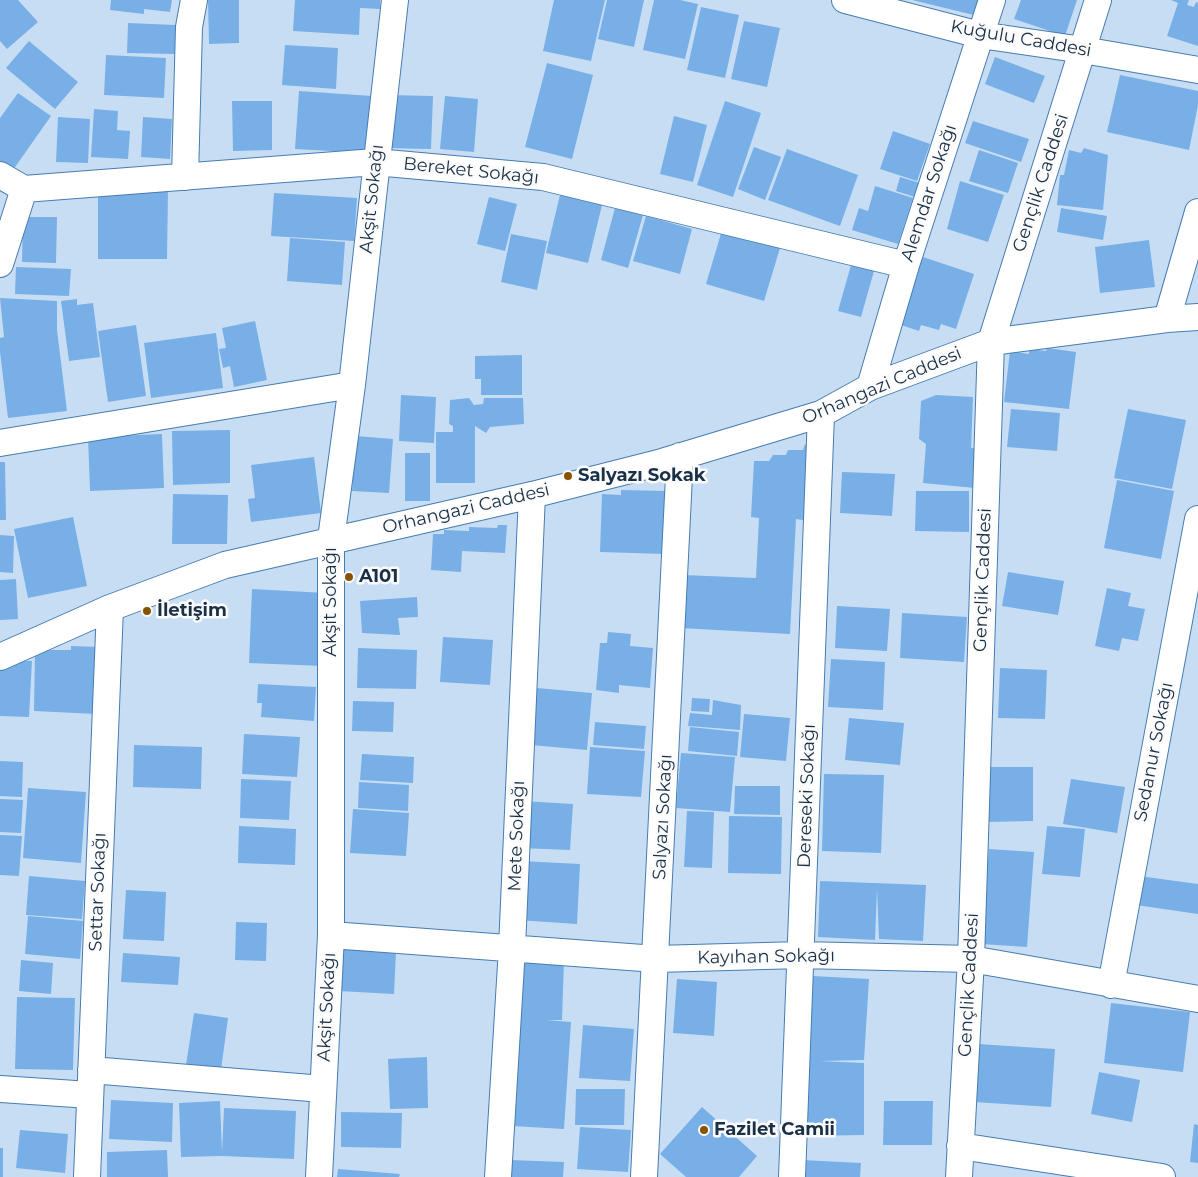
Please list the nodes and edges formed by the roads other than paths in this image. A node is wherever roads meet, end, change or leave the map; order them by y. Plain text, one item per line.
1 (194, 0) edge
2 (394, 0) edge
3 (845, 0) edge
4 (992, 0) edge
5 (1098, 0) edge
6 (980, 35) junction
7 (1083, 50) junction
8 (1198, 70) edge
9 (376, 162) junction
10 (0, 175) edge
11 (184, 177) junction
12 (24, 189) junction
13 (1198, 212) edge
14 (0, 264) edge
15 (906, 266) junction
16 (1198, 317) edge
17 (1167, 319) junction
18 (991, 342) junction
19 (352, 385) junction
20 (870, 387) junction
21 (821, 414) junction
22 (0, 443) edge
23 (680, 456) junction
24 (532, 495) junction
25 (1198, 519) edge
26 (331, 540) junction
27 (110, 608) junction
28 (0, 657) edge
29 (331, 935) junction
30 (512, 948) junction
31 (800, 955) junction
32 (656, 959) junction
33 (971, 959) junction
34 (1111, 985) junction
35 (1198, 999) edge
36 (91, 1083) junction
37 (323, 1089) junction
38 (0, 1090) edge
39 (960, 1146) junction
40 (87, 1177) edge
41 (319, 1177) edge
42 (498, 1177) edge
43 (644, 1177) edge
44 (792, 1177) edge
45 (959, 1177) edge
46 (1162, 1177) edge

1 - 11 street
2 - 9 street, Akşit Sokağı
3 - 6 street, Kuğulu Caddesi
4 - 6 street, Alemdar Sokağı
5 - 7 street, Gençlik Caddesi
6 - 7 street, Kuğulu Caddesi
6 - 15 street, Alemdar Sokağı
7 - 8 street, Kuğulu Caddesi
7 - 18 street, Gençlik Caddesi
9 - 11 street, Bereket Sokağı
9 - 15 street, Bereket Sokağı
9 - 19 street, Akşit Sokağı
10 - 12 street
11 - 12 street, Bereket Sokağı
12 - 14 street
13 - 17 street
15 - 20 street, Alemdar Sokağı
16 - 17 street, Orhangazi Caddesi
17 - 18 street, Orhangazi Caddesi
18 - 20 street, Orhangazi Caddesi
18 - 33 street, Gençlik Caddesi
19 - 22 street
19 - 26 street, Akşit Sokağı
20 - 21 street, Orhangazi Caddesi
21 - 23 street, Orhangazi Caddesi
21 - 31 street, Dereseki Sokağı
23 - 24 street, Orhangazi Caddesi
23 - 32 street, Salyazı Sokağı
24 - 26 street, Orhangazi Caddesi
24 - 30 street, Mete Sokağı
25 - 34 street, Sedanur Sokağı
26 - 27 street, Orhangazi Caddesi
26 - 29 street, Akşit Sokağı
27 - 28 street, Orhangazi Caddesi
27 - 36 street, Settar Sokağı
29 - 30 street, Kayıhan Sokağı
29 - 37 street, Akşit Sokağı
30 - 32 street, Kayıhan Sokağı
30 - 42 street, Mete Sokağı
31 - 32 street, Kayıhan Sokağı
31 - 33 street, Kayıhan Sokağı
31 - 44 street, Dereseki Sokağı
32 - 43 street, Salyazı Sokağı
33 - 34 street, Kayıhan Sokağı
33 - 39 street, Gençlik Caddesi
34 - 35 street, Kayıhan Sokağı
36 - 37 street
36 - 38 street
36 - 40 street, Settar Sokağı
37 - 41 street, Akşit Sokağı
39 - 45 street, Gençlik Caddesi
39 - 46 street

